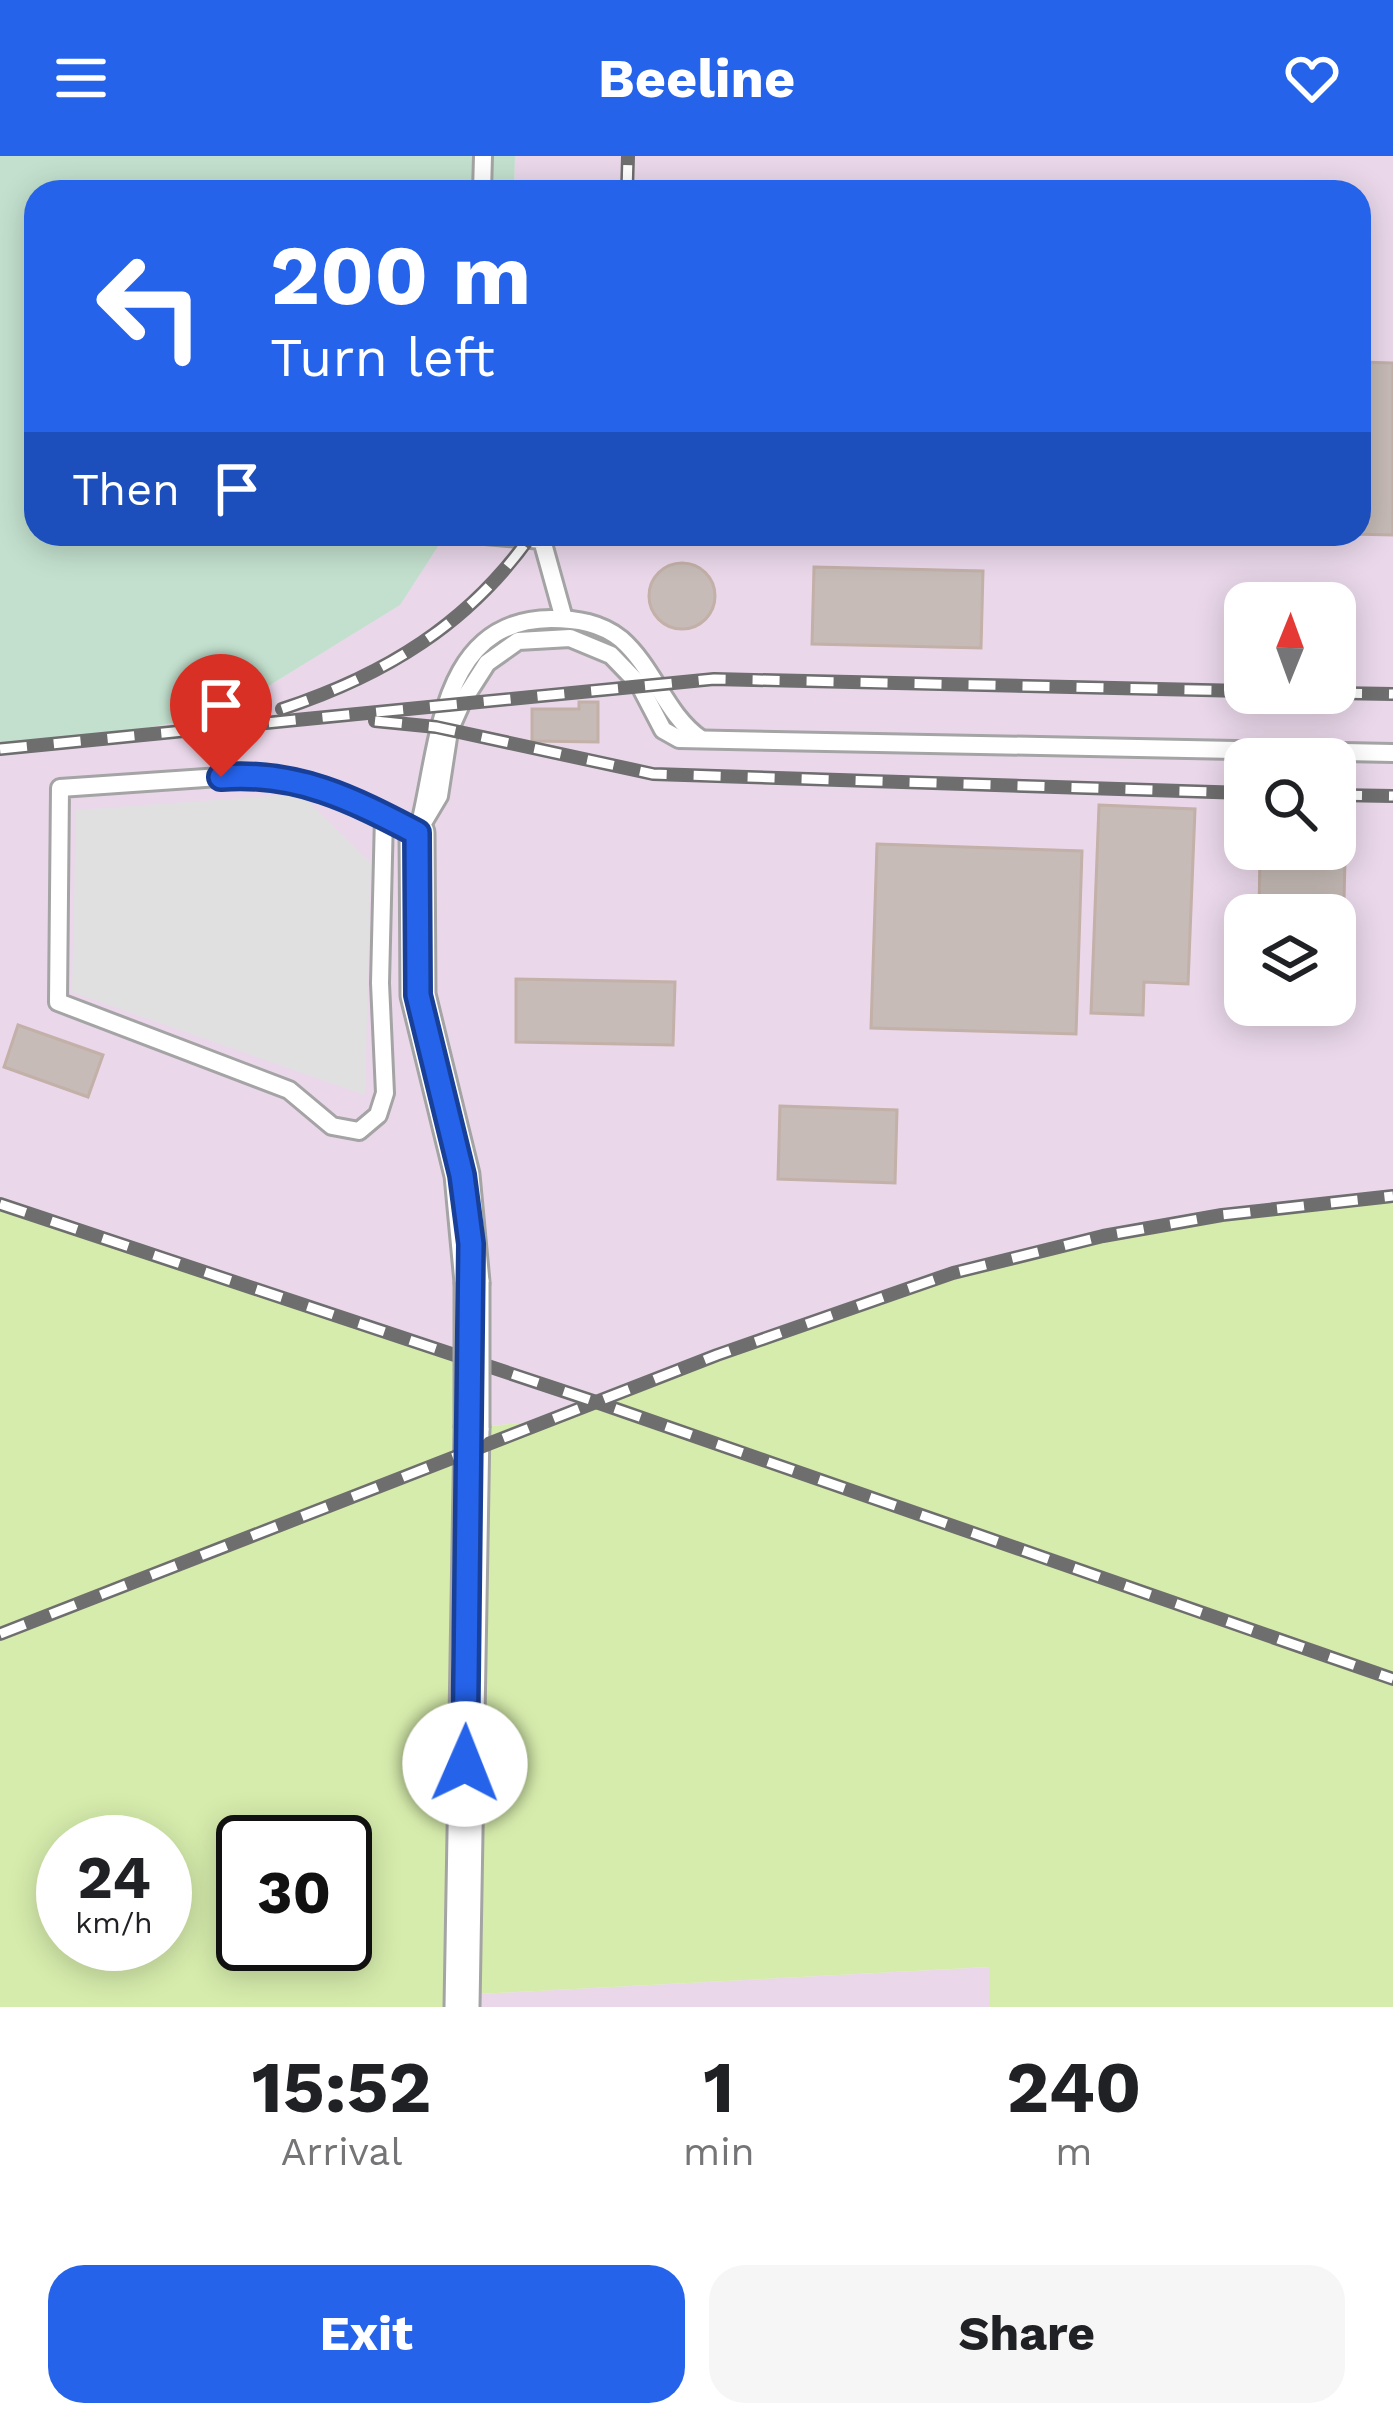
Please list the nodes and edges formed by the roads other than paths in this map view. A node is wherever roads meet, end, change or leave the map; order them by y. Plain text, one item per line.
1 (544, 546) edge
2 (564, 619) junction
3 (706, 742) junction
4 (1393, 753) edge
5 (384, 816) junction
6 (417, 833) junction
7 (462, 2007) edge

1 - 2 lane
2 - 3 lane
2 - 6 lane
3 - 4 lane
3 - 6 lane
5 - 5 lane
5 - 6 lane
6 - 7 street, bridge

